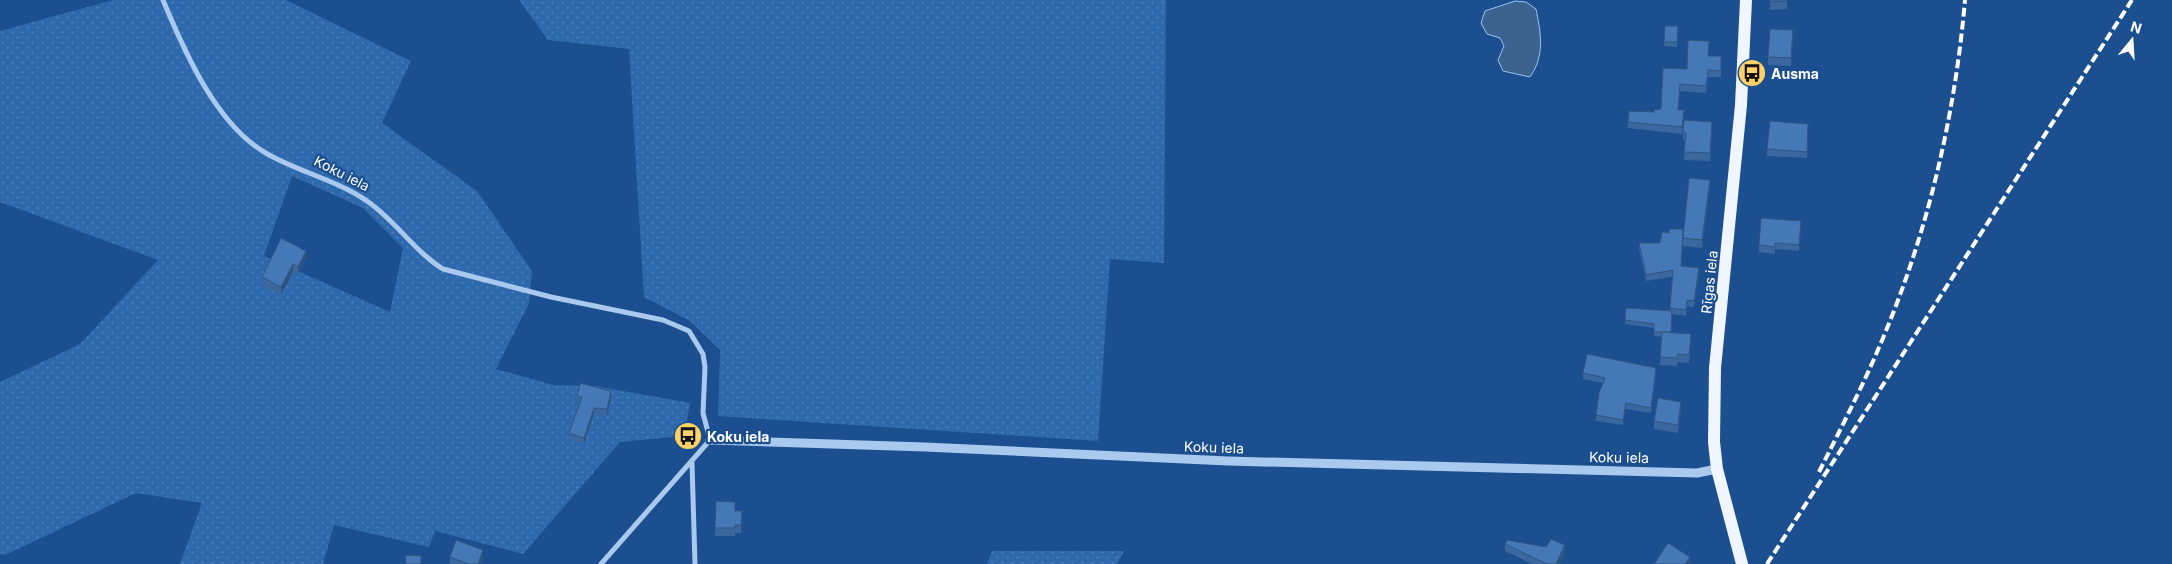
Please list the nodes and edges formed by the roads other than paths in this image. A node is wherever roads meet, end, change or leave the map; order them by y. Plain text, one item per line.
1 (163, 0) edge
2 (1746, 0) edge
3 (710, 440) junction
4 (692, 463) junction
5 (1717, 469) junction
6 (601, 564) edge
7 (695, 564) edge
8 (1742, 564) edge

1 - 3 street, Koku iela
2 - 5 main road, Rīgas iela
3 - 4 street
3 - 5 street, Koku iela
4 - 6 street
4 - 7 street
5 - 8 main road, Rīgas iela

